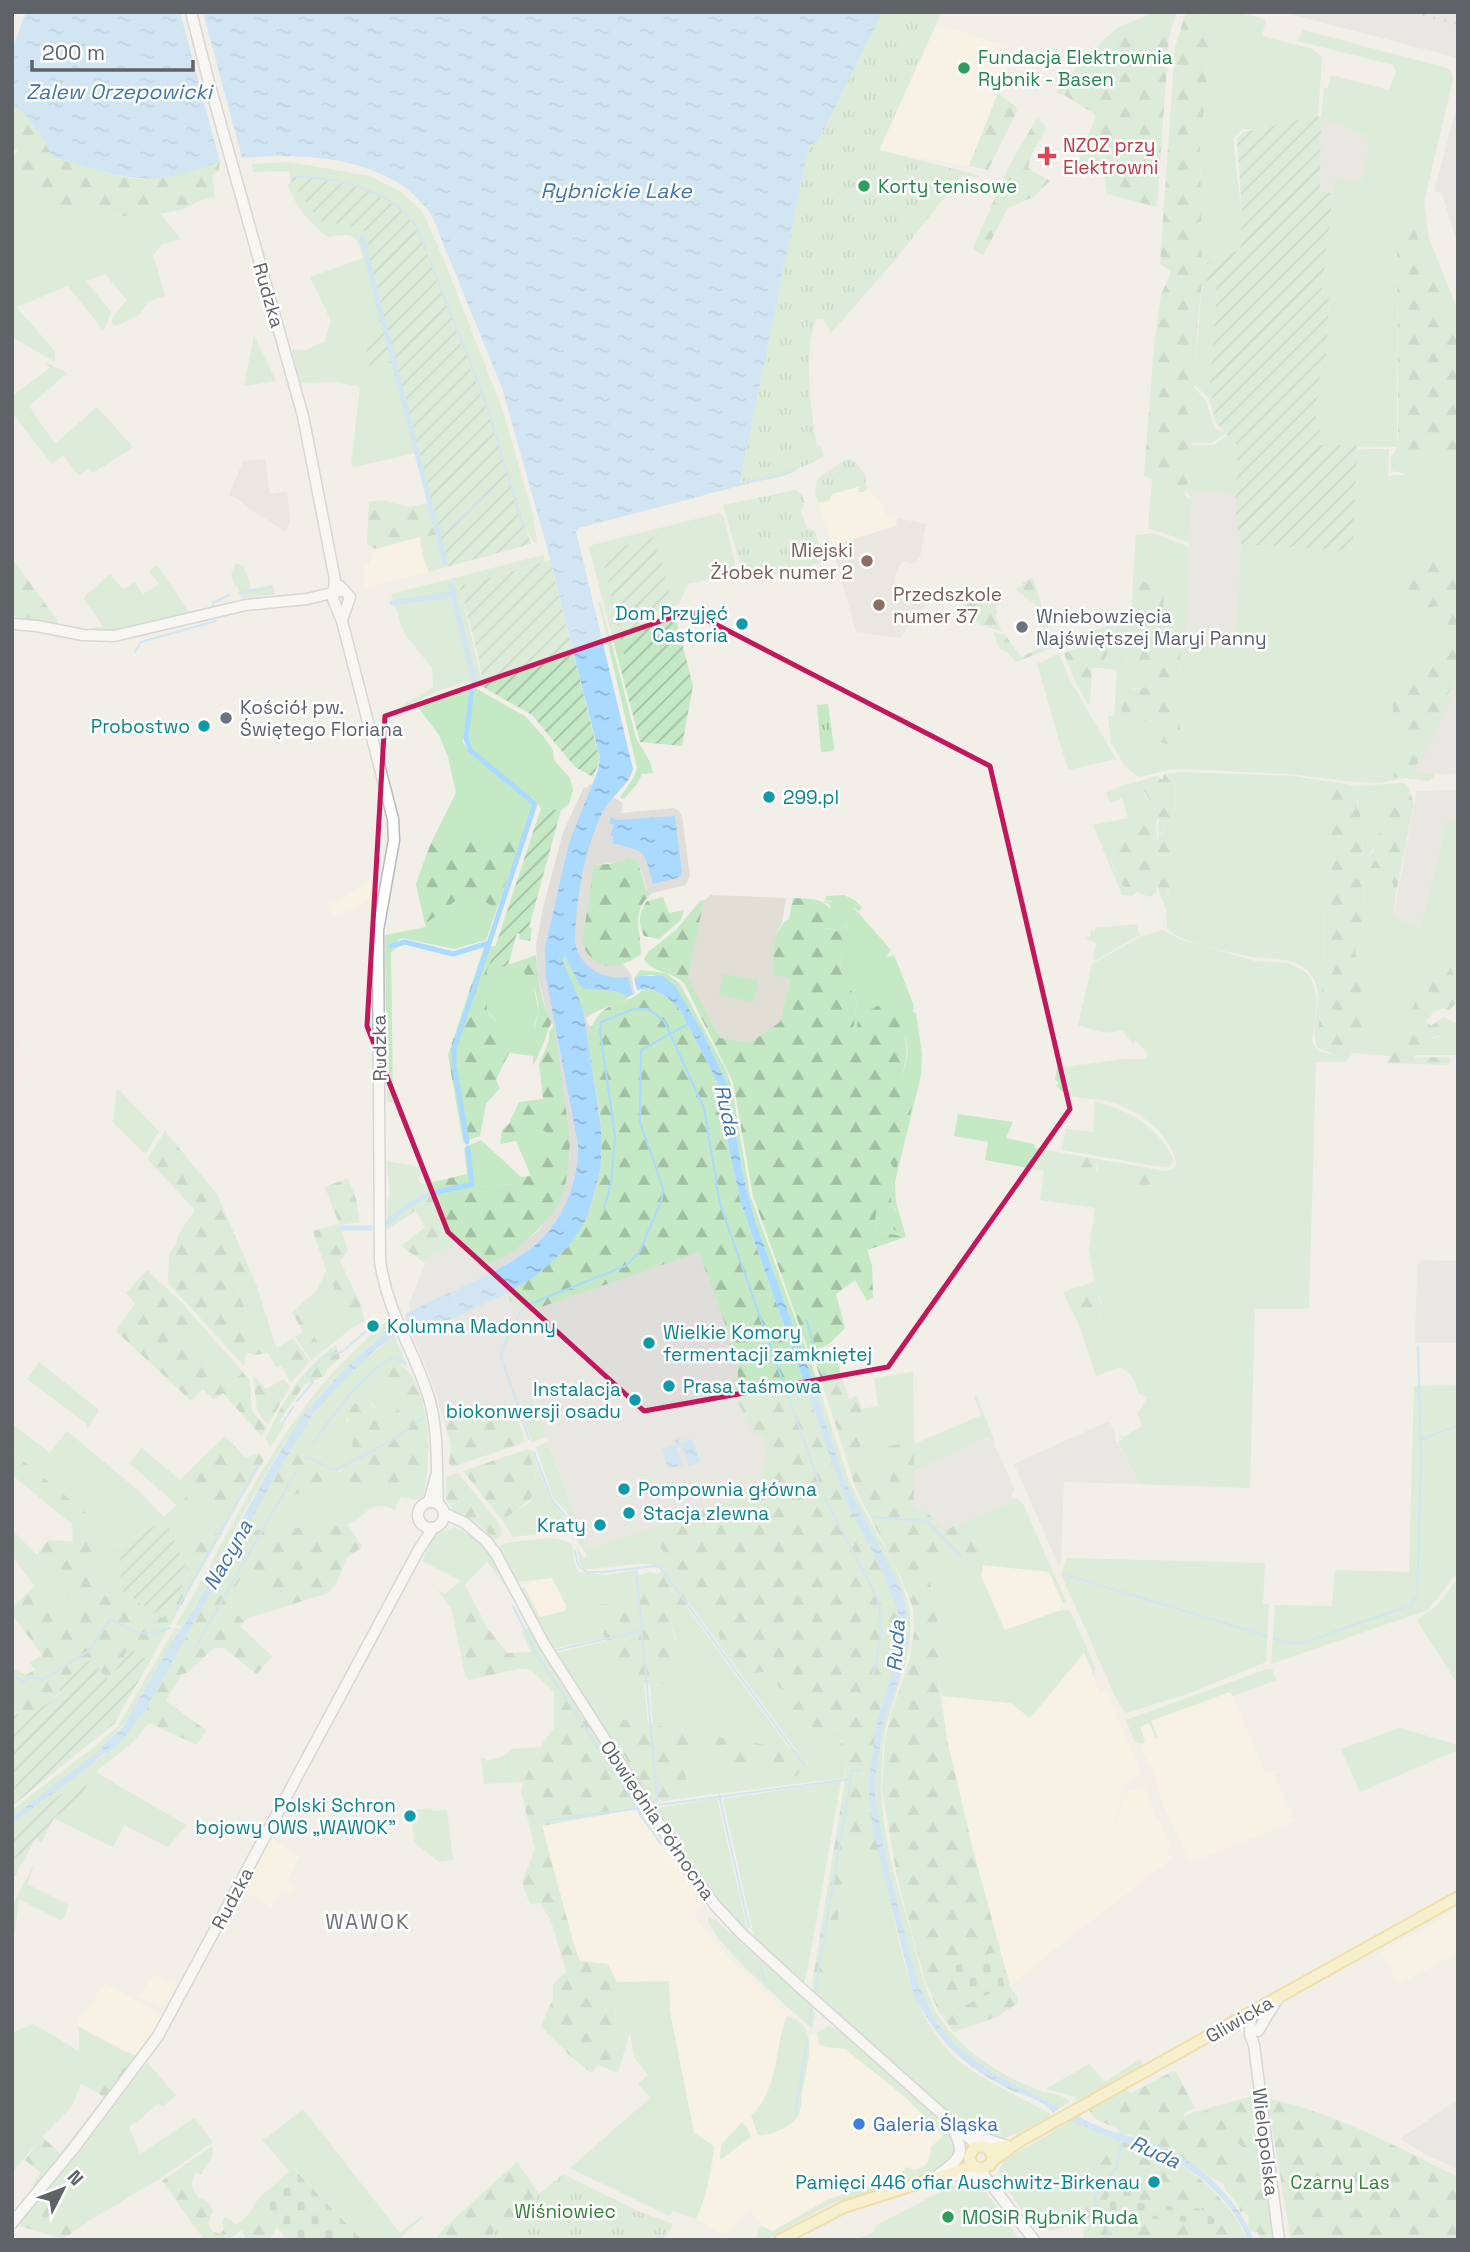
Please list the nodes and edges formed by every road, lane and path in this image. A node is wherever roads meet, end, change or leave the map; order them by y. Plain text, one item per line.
1 (191, 12) edge
2 (339, 599) junction
3 (12, 624) edge
4 (435, 1515) junction
5 (1458, 1897) edge
6 (1278, 1997) junction
7 (1251, 2013) junction
8 (1236, 2022) junction
9 (1254, 2031) junction
10 (950, 2123) junction
11 (1020, 2141) junction
12 (1007, 2146) junction
13 (980, 2158) junction
14 (939, 2175) junction
15 (993, 2185) junction
16 (1000, 2194) junction
17 (12, 2223) edge
18 (780, 2240) edge
19 (1034, 2240) edge
20 (1279, 2240) edge

1 - 2 main road, Rudzka
2 - 3 main road
2 - 4 main road, Rudzka
4 - 10 main road, Obwiednia Północna
4 - 17 main road, Rudzka
5 - 6 main road, Gliwicka
6 - 7 main road, Gliwicka
6 - 9 main road, Wielopolska
7 - 8 main road, Gliwicka
7 - 9 main road
8 - 9 main road
8 - 11 main road, Gliwicka
9 - 20 main road, Wielopolska
10 - 12 main road
10 - 13 main road, Obwiednia Północna
10 - 14 main road
11 - 12 main road, Gliwicka
11 - 13 main road, Gliwicka
12 - 13 main road, Gliwicka
13 - 14 main road, Gliwicka
13 - 15 main road, Obwiednia Północna
13 - 16 main road, Obwiednia Północna
14 - 15 main road
14 - 18 main road, Gliwicka
15 - 16 main road, Obwiednia Północna
16 - 19 main road, Obwiednia Północna

